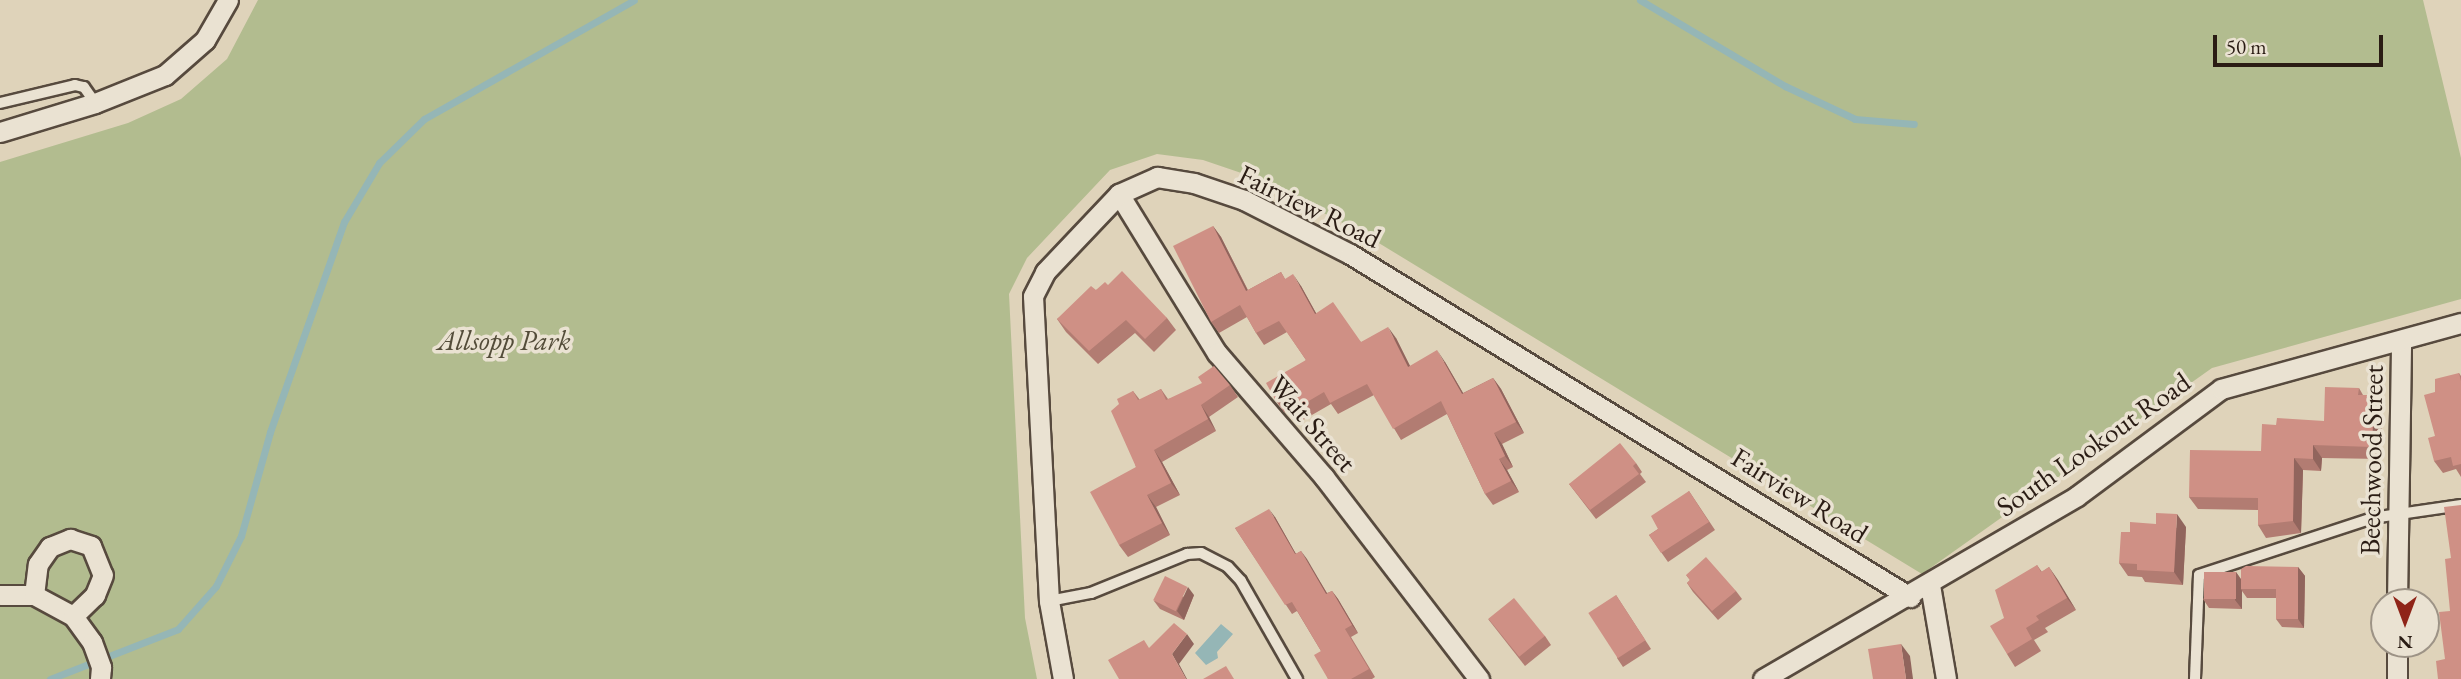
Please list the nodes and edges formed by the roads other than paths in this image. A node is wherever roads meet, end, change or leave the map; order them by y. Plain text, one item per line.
1 (228, 0) edge
2 (0, 103) edge
3 (95, 103) junction
4 (0, 132) edge
5 (1119, 194) junction
6 (2461, 323) edge
7 (2401, 340) junction
8 (2461, 505) edge
9 (2397, 513) junction
10 (1930, 585) junction
11 (2397, 588) edge
12 (0, 595) edge
13 (34, 595) junction
14 (1910, 597) junction
15 (1049, 601) junction
16 (73, 616) junction
17 (2397, 658) edge
18 (99, 665) edge
19 (1063, 679) edge
20 (1297, 679) edge
21 (1479, 679) edge
22 (1763, 679) edge
23 (1946, 679) edge
24 (2195, 679) edge
25 (2397, 679) edge

1 - 3 street
2 - 3 lane
3 - 4 street
5 - 14 street, Fairview Road
5 - 15 street, Fairview Road
5 - 21 street, Wait Street
6 - 7 street, Beechwood Street
7 - 9 street, Beechwood Street
7 - 10 street, South Lookout Road
8 - 9 lane
9 - 11 street, Beechwood Street
9 - 24 lane
10 - 14 street, South Lookout Road
10 - 23 street
12 - 13 street
13 - 16 street
13 - 16 street
14 - 22 street, South Lookout Road
15 - 19 street, Fairview Road
15 - 20 lane
16 - 18 street
17 - 25 street

